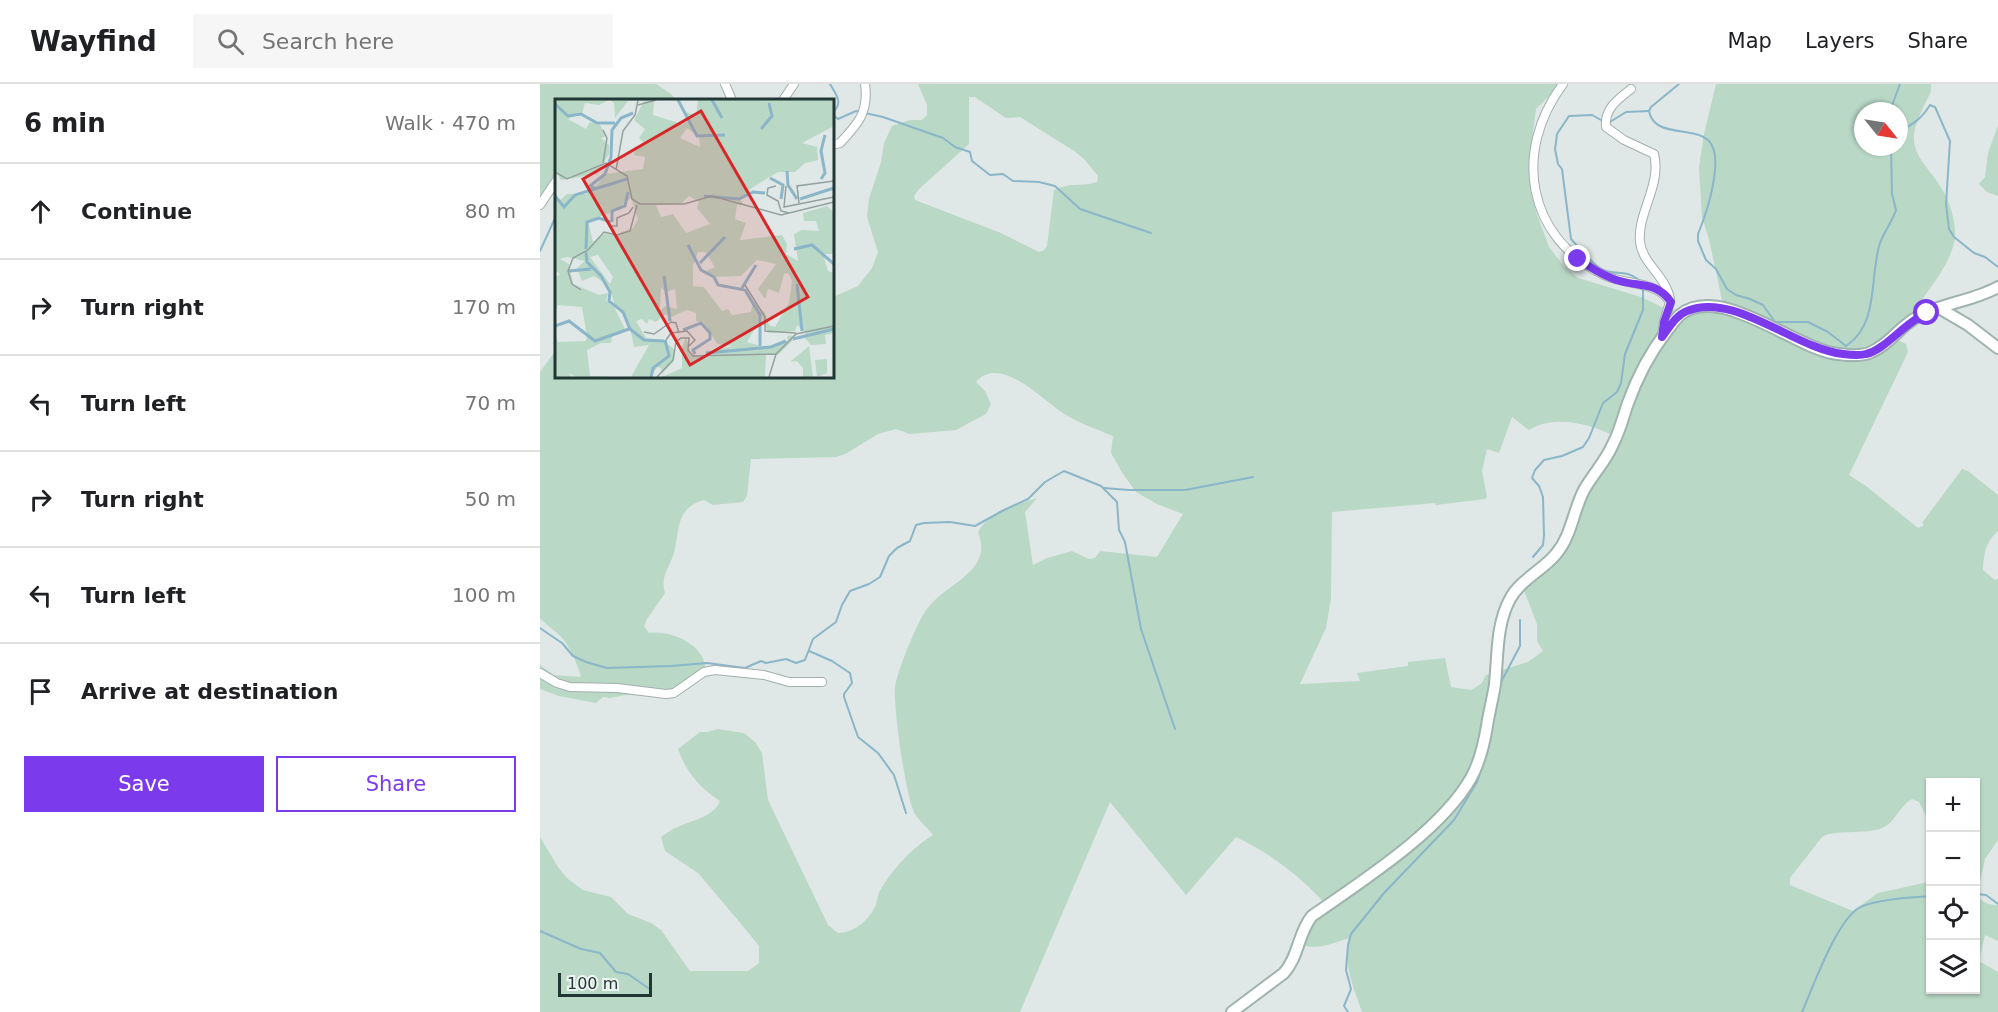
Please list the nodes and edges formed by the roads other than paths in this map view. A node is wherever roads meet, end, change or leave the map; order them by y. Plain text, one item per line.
1 (725, 84) edge
2 (794, 84) edge
3 (865, 84) edge
4 (1563, 84) edge
5 (1631, 89) dead end
6 (732, 99) edge
7 (784, 99) edge
8 (834, 144) edge
9 (555, 182) edge
10 (540, 205) edge
11 (1998, 287) edge
12 (1671, 302) junction
13 (1940, 308) junction
14 (1662, 337) junction
15 (1998, 348) edge
16 (540, 673) edge
17 (822, 682) dead end
18 (1232, 1012) edge

1 - 6 street
2 - 7 street
3 - 8 street
4 - 12 street
5 - 12 street
9 - 10 street
11 - 13 street
12 - 14 street
13 - 14 street
13 - 15 street
14 - 18 street
16 - 17 street

